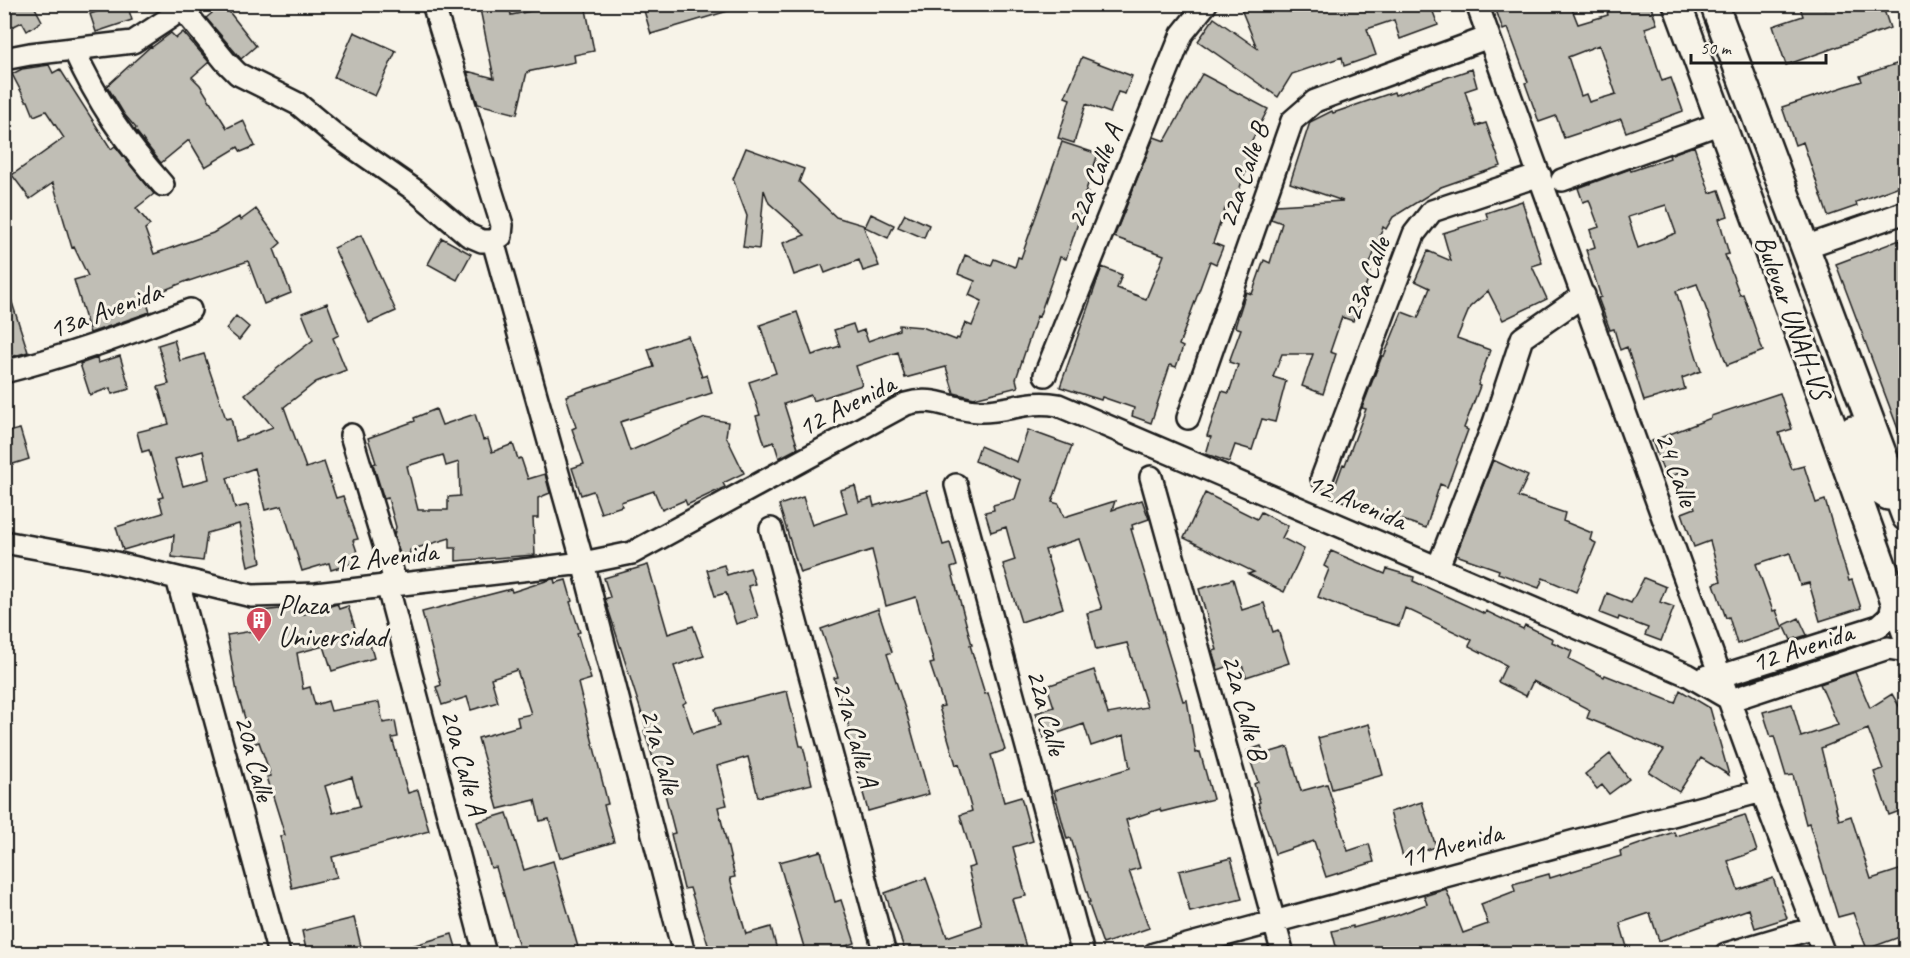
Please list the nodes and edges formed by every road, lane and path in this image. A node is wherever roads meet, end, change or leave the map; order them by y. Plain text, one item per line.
1 (433, 4) edge
2 (1206, 4) edge
3 (1477, 4) edge
4 (1677, 4) edge
5 (1714, 4) edge
6 (182, 6) edge
7 (1489, 37) junction
8 (74, 50) junction
9 (4, 59) edge
10 (1721, 123) junction
11 (1540, 175) junction
12 (1562, 180) dead end
13 (163, 185) dead end
14 (1905, 212) edge
15 (494, 241) junction
16 (1805, 248) junction
17 (1584, 295) junction
18 (190, 310) dead end
19 (1798, 331) junction
20 (4, 372) edge
21 (1045, 375) dead end
22 (1188, 418) dead end
23 (351, 435) dead end
24 (1151, 477) dead end
25 (1322, 478) dead end
26 (956, 485) dead end
27 (1901, 505) edge
28 (771, 529) dead end
29 (4, 542) edge
30 (583, 563) junction
31 (1438, 567) junction
32 (177, 578) junction
33 (391, 584) junction
34 (1894, 600) junction
35 (1905, 632) edge
36 (1905, 651) edge
37 (1688, 675) junction
38 (1721, 676) junction
39 (1731, 700) junction
40 (1762, 791) junction
41 (1274, 921) junction
42 (1814, 928) junction
43 (279, 954) edge
44 (485, 954) edge
45 (684, 954) edge
46 (885, 954) edge
47 (1083, 954) edge
48 (1154, 954) edge
49 (1283, 954) edge
50 (1726, 954) edge
51 (1824, 954) edge

1 - 15 street
2 - 21 street, 22a Calle A
3 - 7 street, 24 Calle
4 - 10 main road, Bulevar UNAH-VS
5 - 16 main road, Bulevar UNAH-VS
6 - 8 street
6 - 15 street
7 - 11 street, 24 Calle
7 - 22 street, 22a Calle B
8 - 9 street
8 - 13 street
10 - 12 street
10 - 19 main road, Bulevar UNAH-VS
11 - 17 street, 24 Calle
11 - 25 street, 23a Calle
14 - 16 street
15 - 30 street, 21a Calle
16 - 27 main road, Bulevar UNAH-VS
17 - 31 street
17 - 38 street, 24 Calle
18 - 20 street, 13a Avenida
19 - 27 main road
19 - 34 main road, Bulevar UNAH-VS
23 - 33 street, 20a Calle A
24 - 41 street, 22a Calle B
26 - 47 street, 22a Calle
28 - 46 street, 21a Calle A
29 - 32 street, 12 Avenida
30 - 31 street, 12 Avenida
30 - 33 street, 12 Avenida
30 - 45 street, 21a Calle
31 - 37 street, 12 Avenida
32 - 33 street, 12 Avenida
32 - 43 street, 20a Calle
33 - 44 street, 20a Calle A
34 - 35 main road, Bulevar UNAH-VS
34 - 38 street, 12 Avenida
36 - 39 street, 12 Avenida
37 - 38 street, 12 Avenida
37 - 39 street, 12 Avenida
38 - 39 street, 24 Calle
39 - 40 street, 24 Calle
40 - 41 street, 11 Avenida
40 - 42 street, 24 Calle
41 - 48 street, 11 Avenida
41 - 49 street, 22a Calle B
42 - 50 street
42 - 51 street, 24 Calle

